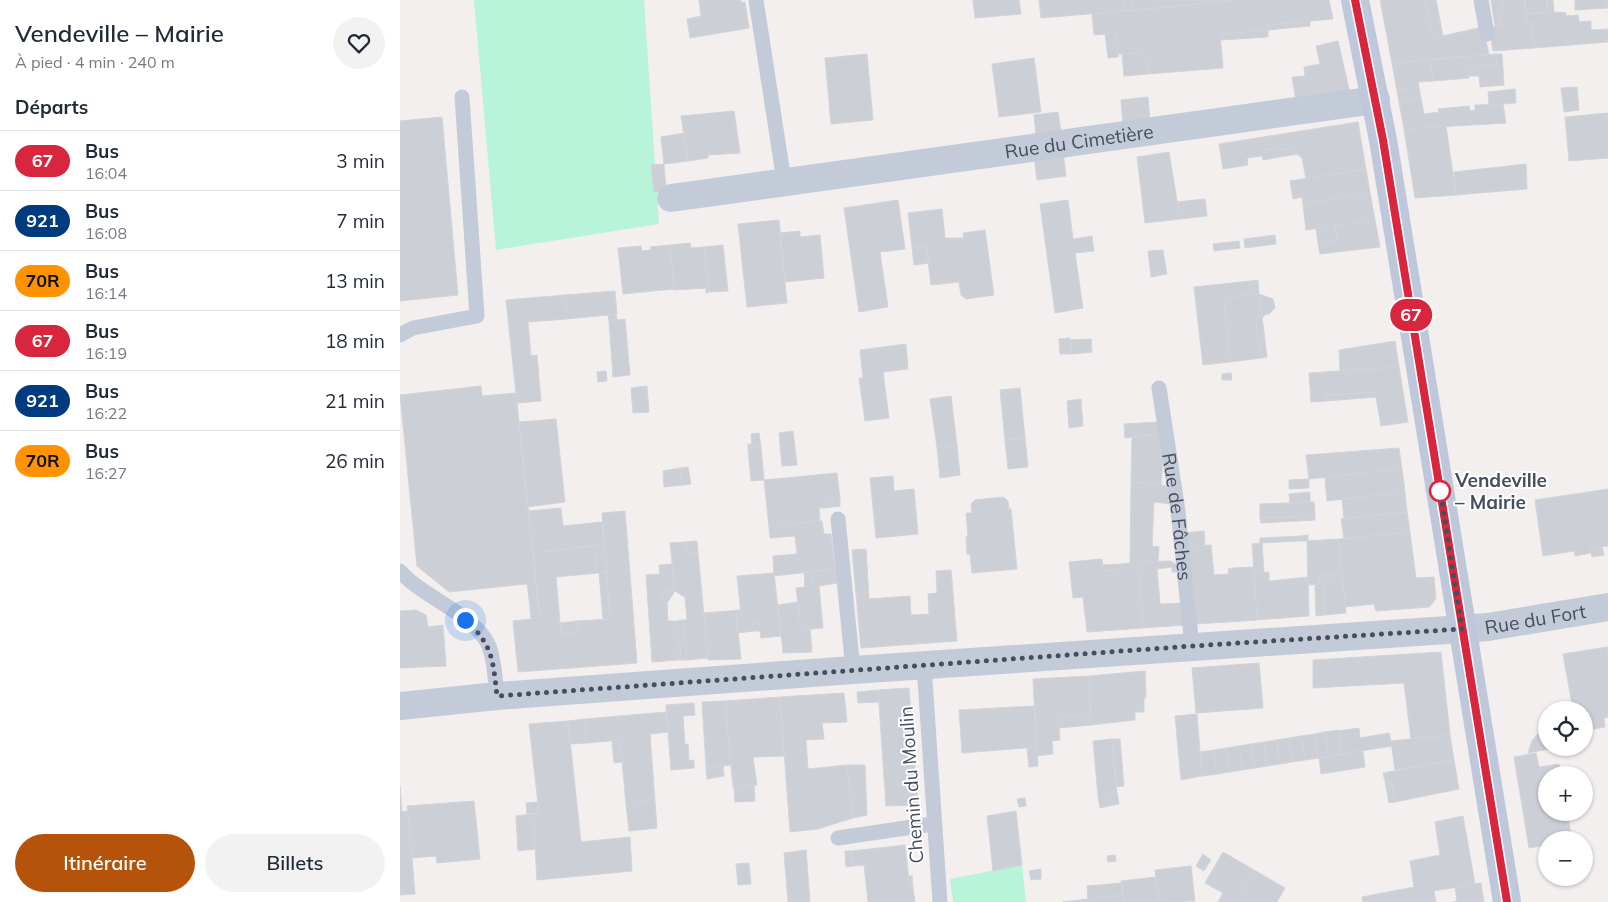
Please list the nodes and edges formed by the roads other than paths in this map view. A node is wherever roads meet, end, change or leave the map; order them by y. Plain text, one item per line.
1 (756, 0) edge
2 (1355, 0) edge
3 (1481, 0) edge
4 (1488, 34) dead end
5 (462, 98) dead end
6 (1376, 100) junction
7 (784, 181) junction
8 (671, 198) dead end
9 (400, 335) edge
10 (1159, 388) dead end
11 (838, 519) dead end
12 (400, 571) edge
13 (1608, 607) edge
14 (1462, 629) junction
15 (1192, 646) junction
16 (924, 665) junction
17 (852, 670) junction
18 (497, 696) junction
19 (400, 706) edge
20 (933, 824) junction
21 (838, 838) dead end
22 (940, 902) edge
23 (1507, 902) edge

1 - 7 lane
2 - 6 main road
3 - 4 lane
5 - 9 lane
6 - 7 street, Rue du Cimetière
6 - 14 main road
7 - 8 street, Rue du Cimetière
10 - 15 lane, Rue de Fâches
11 - 17 lane
12 - 18 lane
13 - 14 street, Rue du Fort
14 - 15 street
14 - 23 main road
15 - 16 street
16 - 17 street
16 - 20 lane, Chemin du Moulin
17 - 18 street
18 - 19 street
20 - 21 lane
20 - 22 lane, Chemin du Moulin

